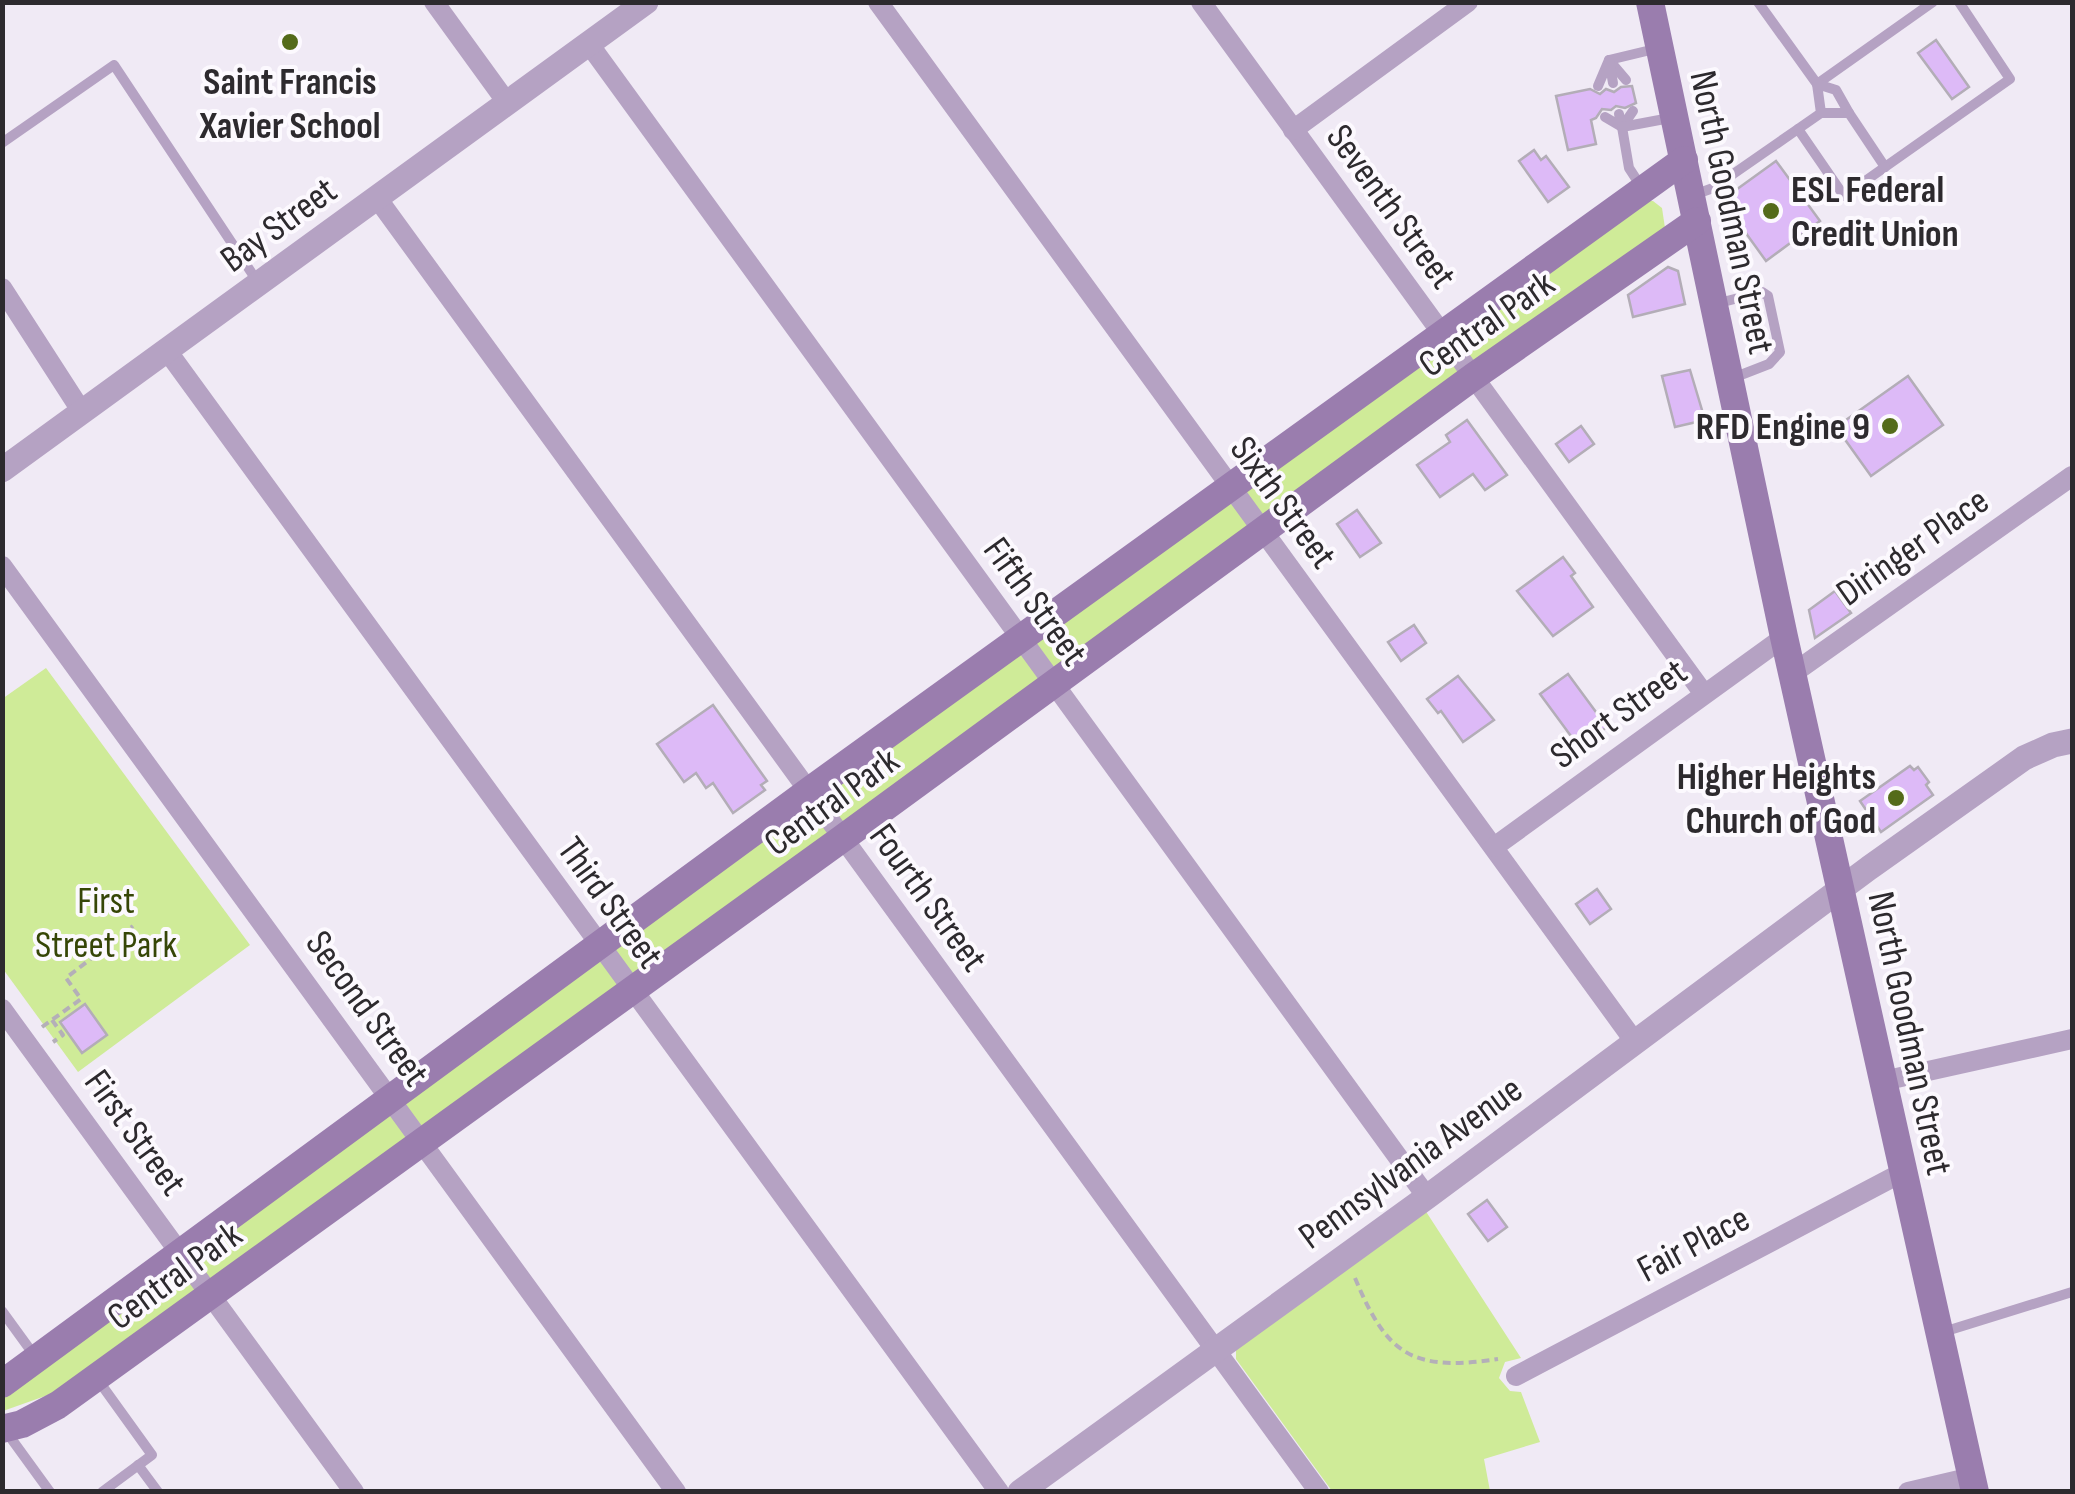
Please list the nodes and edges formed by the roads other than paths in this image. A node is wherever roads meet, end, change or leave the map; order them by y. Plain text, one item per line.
1 (434, 2) edge
2 (646, 2) edge
3 (878, 2) edge
4 (1201, 2) edge
5 (1468, 2) edge
6 (1650, 2) edge
7 (1758, 2) edge
8 (1933, 2) edge
9 (1960, 2) edge
10 (589, 44) junction
11 (1660, 48) junction
12 (1608, 60) junction
13 (1626, 80) dead end
14 (1612, 82) dead end
15 (1818, 84) junction
16 (1598, 86) dead end
17 (508, 104) junction
18 (1633, 112) dead end
19 (1821, 113) junction
20 (1619, 114) dead end
21 (1849, 114) junction
22 (1605, 117) dead end
23 (1674, 117) junction
24 (1622, 127) junction
25 (1798, 129) junction
26 (1294, 130) junction
27 (2, 143) edge
28 (1684, 160) junction
29 (1886, 167) junction
30 (1643, 189) junction
31 (377, 198) junction
32 (1694, 209) junction
33 (260, 284) junction
34 (2, 288) edge
35 (1714, 304) junction
36 (1442, 333) junction
37 (168, 352) junction
38 (1473, 377) junction
39 (1730, 380) junction
40 (82, 412) junction
41 (2, 470) edge
42 (2072, 476) edge
43 (1231, 488) junction
44 (1262, 531) junction
45 (2, 566) edge
46 (1784, 637) junction
47 (1020, 639) junction
48 (1792, 674) junction
49 (1053, 685) junction
50 (1704, 694) junction
51 (2072, 741) edge
52 (809, 791) junction
53 (843, 838) junction
54 (1494, 847) junction
55 (1842, 890) junction
56 (601, 946) junction
57 (633, 990) junction
58 (2, 1009) edge
59 (2072, 1039) edge
60 (1636, 1042) junction
61 (1883, 1080) junction
62 (391, 1100) junction
63 (422, 1142) junction
64 (1903, 1172) junction
65 (1428, 1197) junction
66 (180, 1252) junction
67 (2072, 1292) edge
68 (211, 1294) junction
69 (2, 1311) edge
70 (1939, 1333) junction
71 (1215, 1349) junction
72 (36, 1359) junction
73 (1516, 1376) dead end
74 (96, 1378) junction
75 (2, 1384) edge
76 (3, 1429) edge
77 (138, 1465) junction
78 (1974, 1484) edge
79 (50, 1492) edge
80 (102, 1492) edge
81 (158, 1492) edge
82 (354, 1492) edge
83 (676, 1492) edge
84 (999, 1492) edge
85 (1020, 1492) edge
86 (1320, 1492) edge
87 (1908, 1492) edge

1 - 17 street
2 - 10 street, Bay Street
3 - 43 street, Sixth Street
4 - 26 street, Seventh Street
5 - 26 street
6 - 11 main road, North Goodman Street
7 - 15 lane
8 - 15 lane
9 - 29 lane
10 - 17 street, Bay Street
10 - 47 street, Fifth Street
11 - 12 lane
11 - 23 main road, North Goodman Street
12 - 13 lane
12 - 14 lane
12 - 16 lane
15 - 19 lane
15 - 21 lane
17 - 31 street, Bay Street
18 - 24 lane
19 - 21 lane
19 - 25 lane
20 - 24 lane
21 - 29 lane
22 - 24 lane
23 - 24 lane
23 - 28 main road, North Goodman Street
24 - 30 lane
25 - 29 lane
25 - 32 lane
26 - 36 street, Seventh Street
27 - 33 lane
28 - 30 main road, Central Park
28 - 32 main road, North Goodman Street
30 - 36 main road, Central Park
31 - 33 street, Bay Street
31 - 52 street, Fourth Street
32 - 35 main road, North Goodman Street
32 - 38 main road, Central Park
33 - 37 street, Bay Street
34 - 40 street
35 - 39 main road, North Goodman Street
35 - 39 lane
36 - 38 street, Seventh Street
36 - 43 main road, Central Park
37 - 40 street, Bay Street
37 - 56 street, Third Street
38 - 44 main road, Central Park
38 - 50 street, Seventh Street
39 - 46 main road, North Goodman Street
40 - 41 street, Bay Street
42 - 48 street, Diringer Place
43 - 44 street, Sixth Street
43 - 47 main road, Central Park
44 - 49 main road, Central Park
44 - 54 street, Sixth Street
45 - 62 street, Second Street
46 - 48 main road, North Goodman Street
46 - 50 street, Short Street
47 - 49 street, Fifth Street
47 - 52 main road, Central Park
48 - 55 main road, North Goodman Street
49 - 53 main road, Central Park
49 - 65 street, Fifth Street
50 - 54 street, Short Street
51 - 55 street, Pennsylvania Avenue
52 - 53 street, Fourth Street
52 - 56 main road, Central Park
53 - 57 main road, Central Park
53 - 71 street, Fourth Street
54 - 60 street, Sixth Street
55 - 60 street, Pennsylvania Avenue
55 - 61 main road, North Goodman Street
56 - 57 street, Third Street
56 - 62 main road, Central Park
57 - 63 main road, Central Park
57 - 84 street, Third Street
58 - 66 street, First Street
59 - 61 street
60 - 65 street, Pennsylvania Avenue
61 - 64 main road, North Goodman Street
62 - 63 street, Second Street
62 - 66 main road, Central Park
63 - 68 main road, Central Park
63 - 83 street, Second Street
64 - 70 main road, North Goodman Street
64 - 73 street, Fair Place
65 - 71 street, Pennsylvania Avenue
66 - 68 street, First Street
66 - 72 main road, Central Park
67 - 70 lane
68 - 74 main road, Central Park
68 - 82 street, First Street
69 - 72 lane
70 - 78 main road, North Goodman Street
71 - 85 street, Pennsylvania Avenue
71 - 86 street, Fourth Street
72 - 75 main road, Central Park
74 - 76 main road, Central Park
74 - 77 lane
76 - 79 lane
77 - 80 lane
77 - 81 lane
78 - 87 street

